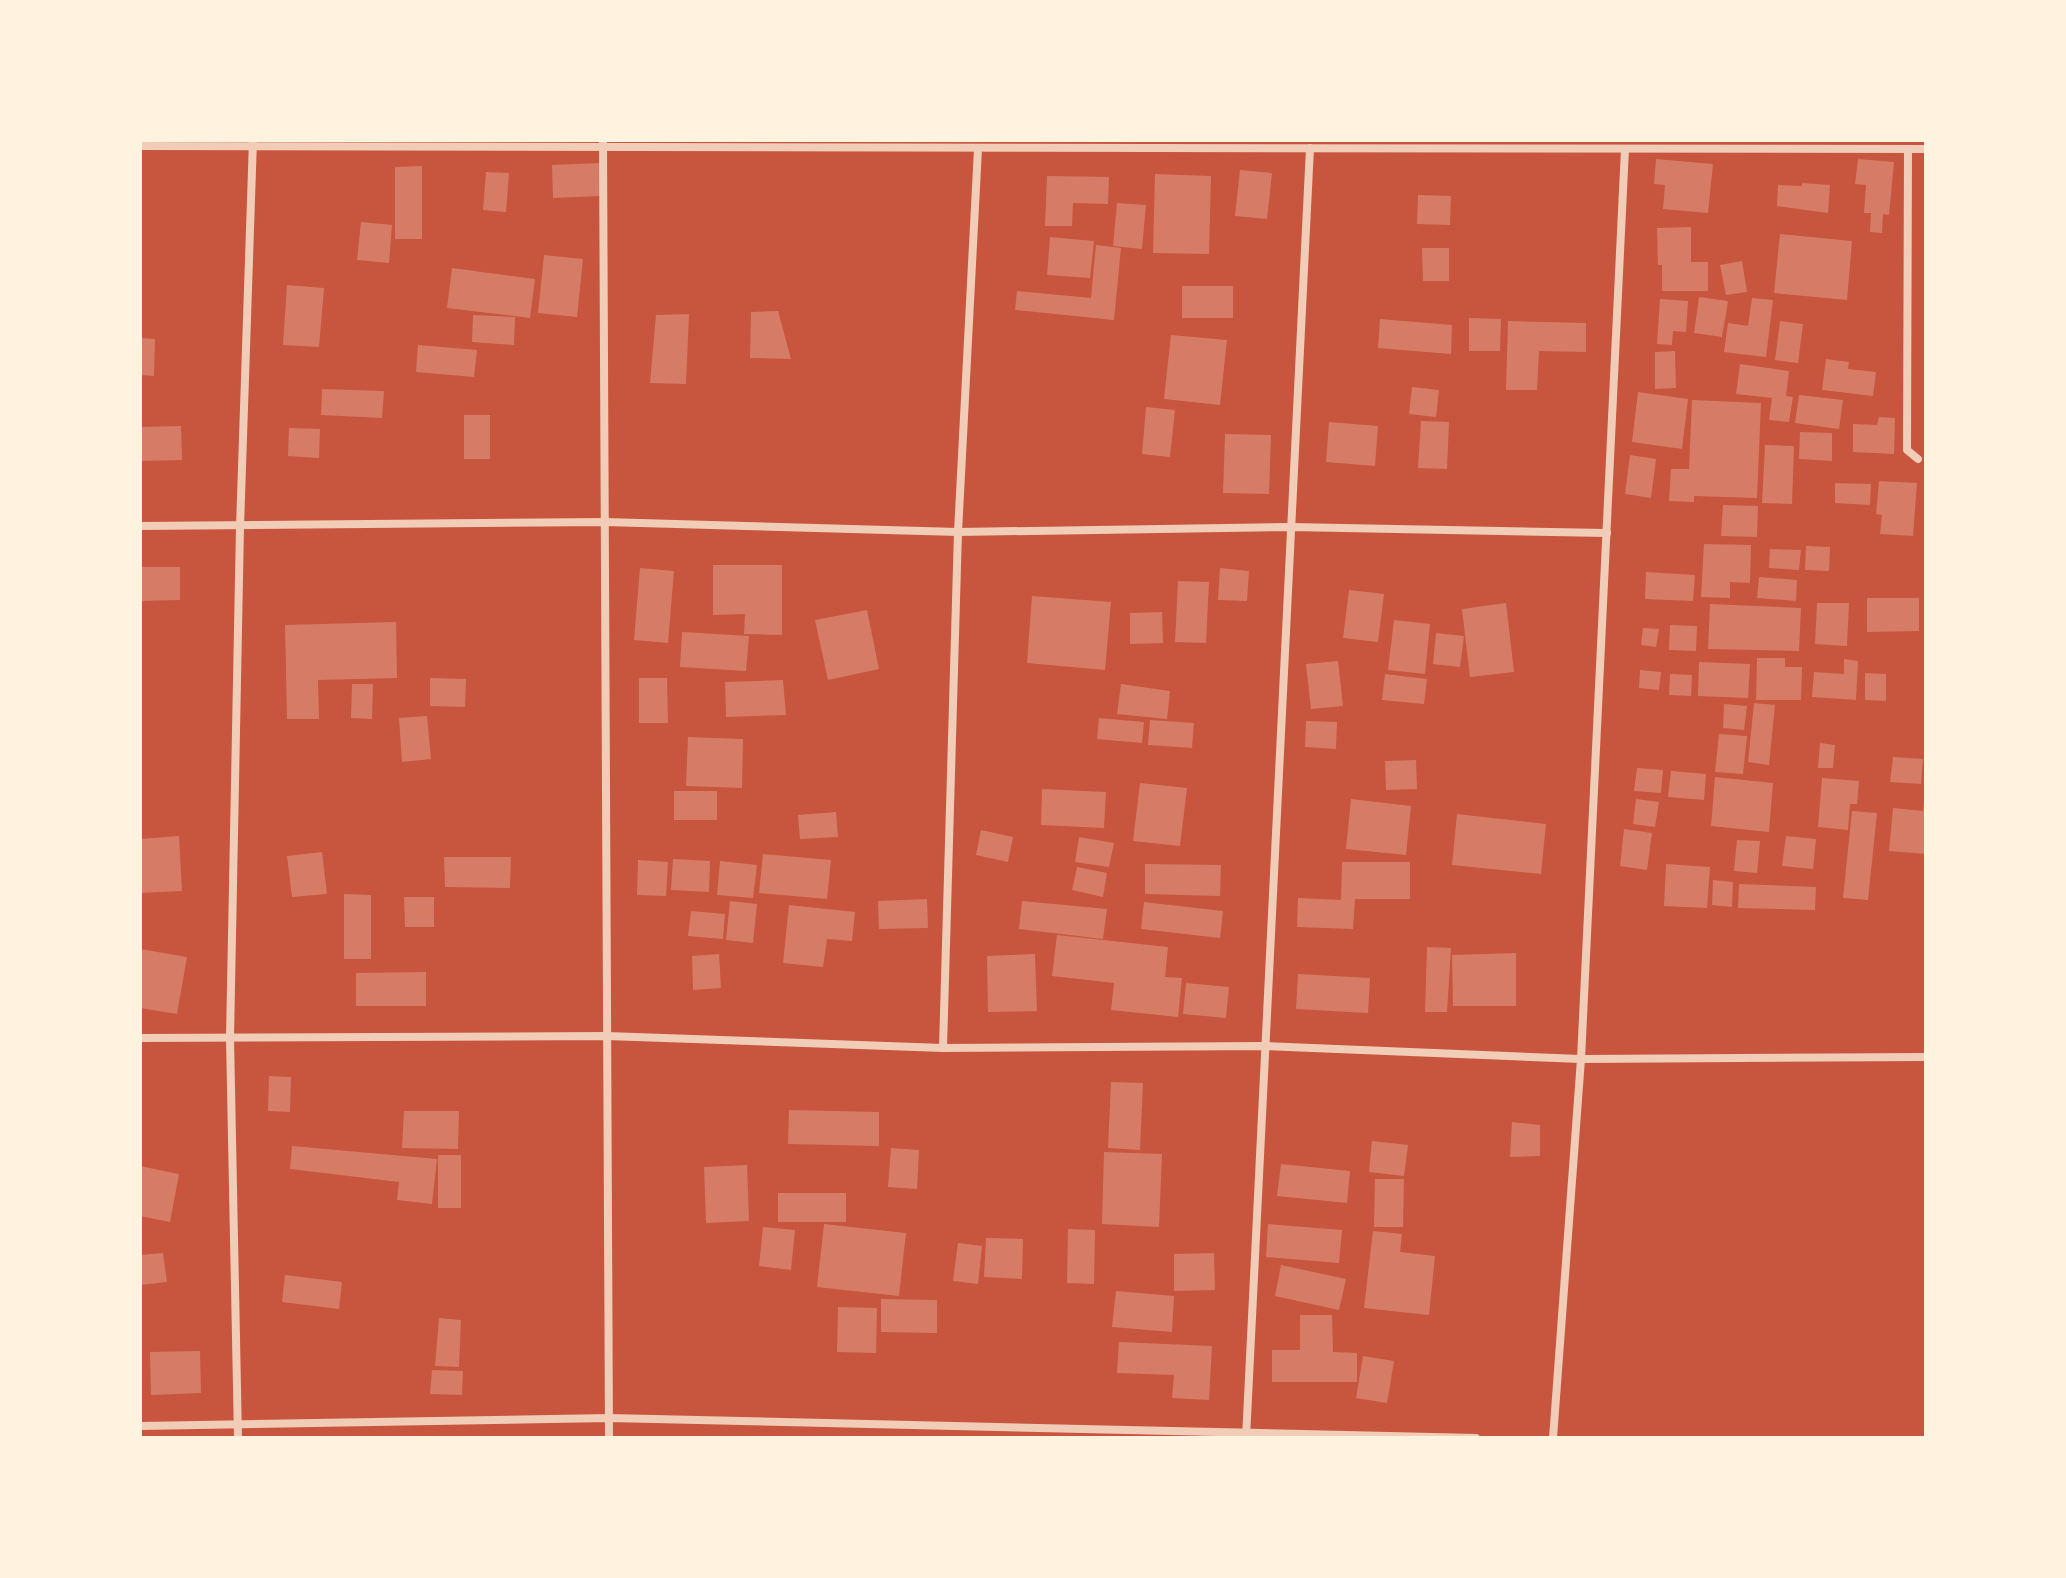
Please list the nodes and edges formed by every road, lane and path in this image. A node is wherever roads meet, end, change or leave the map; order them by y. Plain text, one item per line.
1 (253, 143) edge
2 (603, 143) edge
3 (914, 144) edge
4 (1194, 144) edge
5 (140, 146) edge
6 (1310, 148) junction
7 (978, 149) junction
8 (1625, 149) junction
9 (1908, 149) junction
10 (1926, 149) edge
11 (1918, 459) dead end
12 (605, 522) junction
13 (140, 526) edge
14 (240, 527) junction
15 (1291, 527) junction
16 (958, 532) junction
17 (1607, 533) junction
18 (607, 1036) junction
19 (140, 1038) edge
20 (230, 1038) junction
21 (1265, 1046) junction
22 (943, 1048) junction
23 (1926, 1057) edge
24 (1581, 1059) junction
25 (609, 1418) junction
26 (238, 1425) junction
27 (140, 1426) edge
28 (1246, 1435) edge
29 (238, 1438) edge
30 (609, 1438) edge
31 (1476, 1438) edge
32 (1553, 1438) edge

1 - 2 street
1 - 5 street
1 - 14 street
2 - 3 street
2 - 12 street
3 - 7 street
4 - 6 street
4 - 7 street
6 - 8 street
6 - 15 street
7 - 16 street
8 - 9 street
8 - 17 street
9 - 10 street
9 - 11 street
12 - 14 street
12 - 16 street
12 - 18 street
13 - 14 street
14 - 20 street
15 - 16 street
15 - 17 street
15 - 21 street
16 - 22 street
17 - 24 street
18 - 20 street
18 - 22 street
18 - 25 street
19 - 20 street
20 - 26 street
21 - 22 street
21 - 24 street
21 - 28 street
23 - 24 street
24 - 32 street
25 - 26 street
25 - 28 street
25 - 30 street
26 - 27 street
26 - 29 street
28 - 31 street

